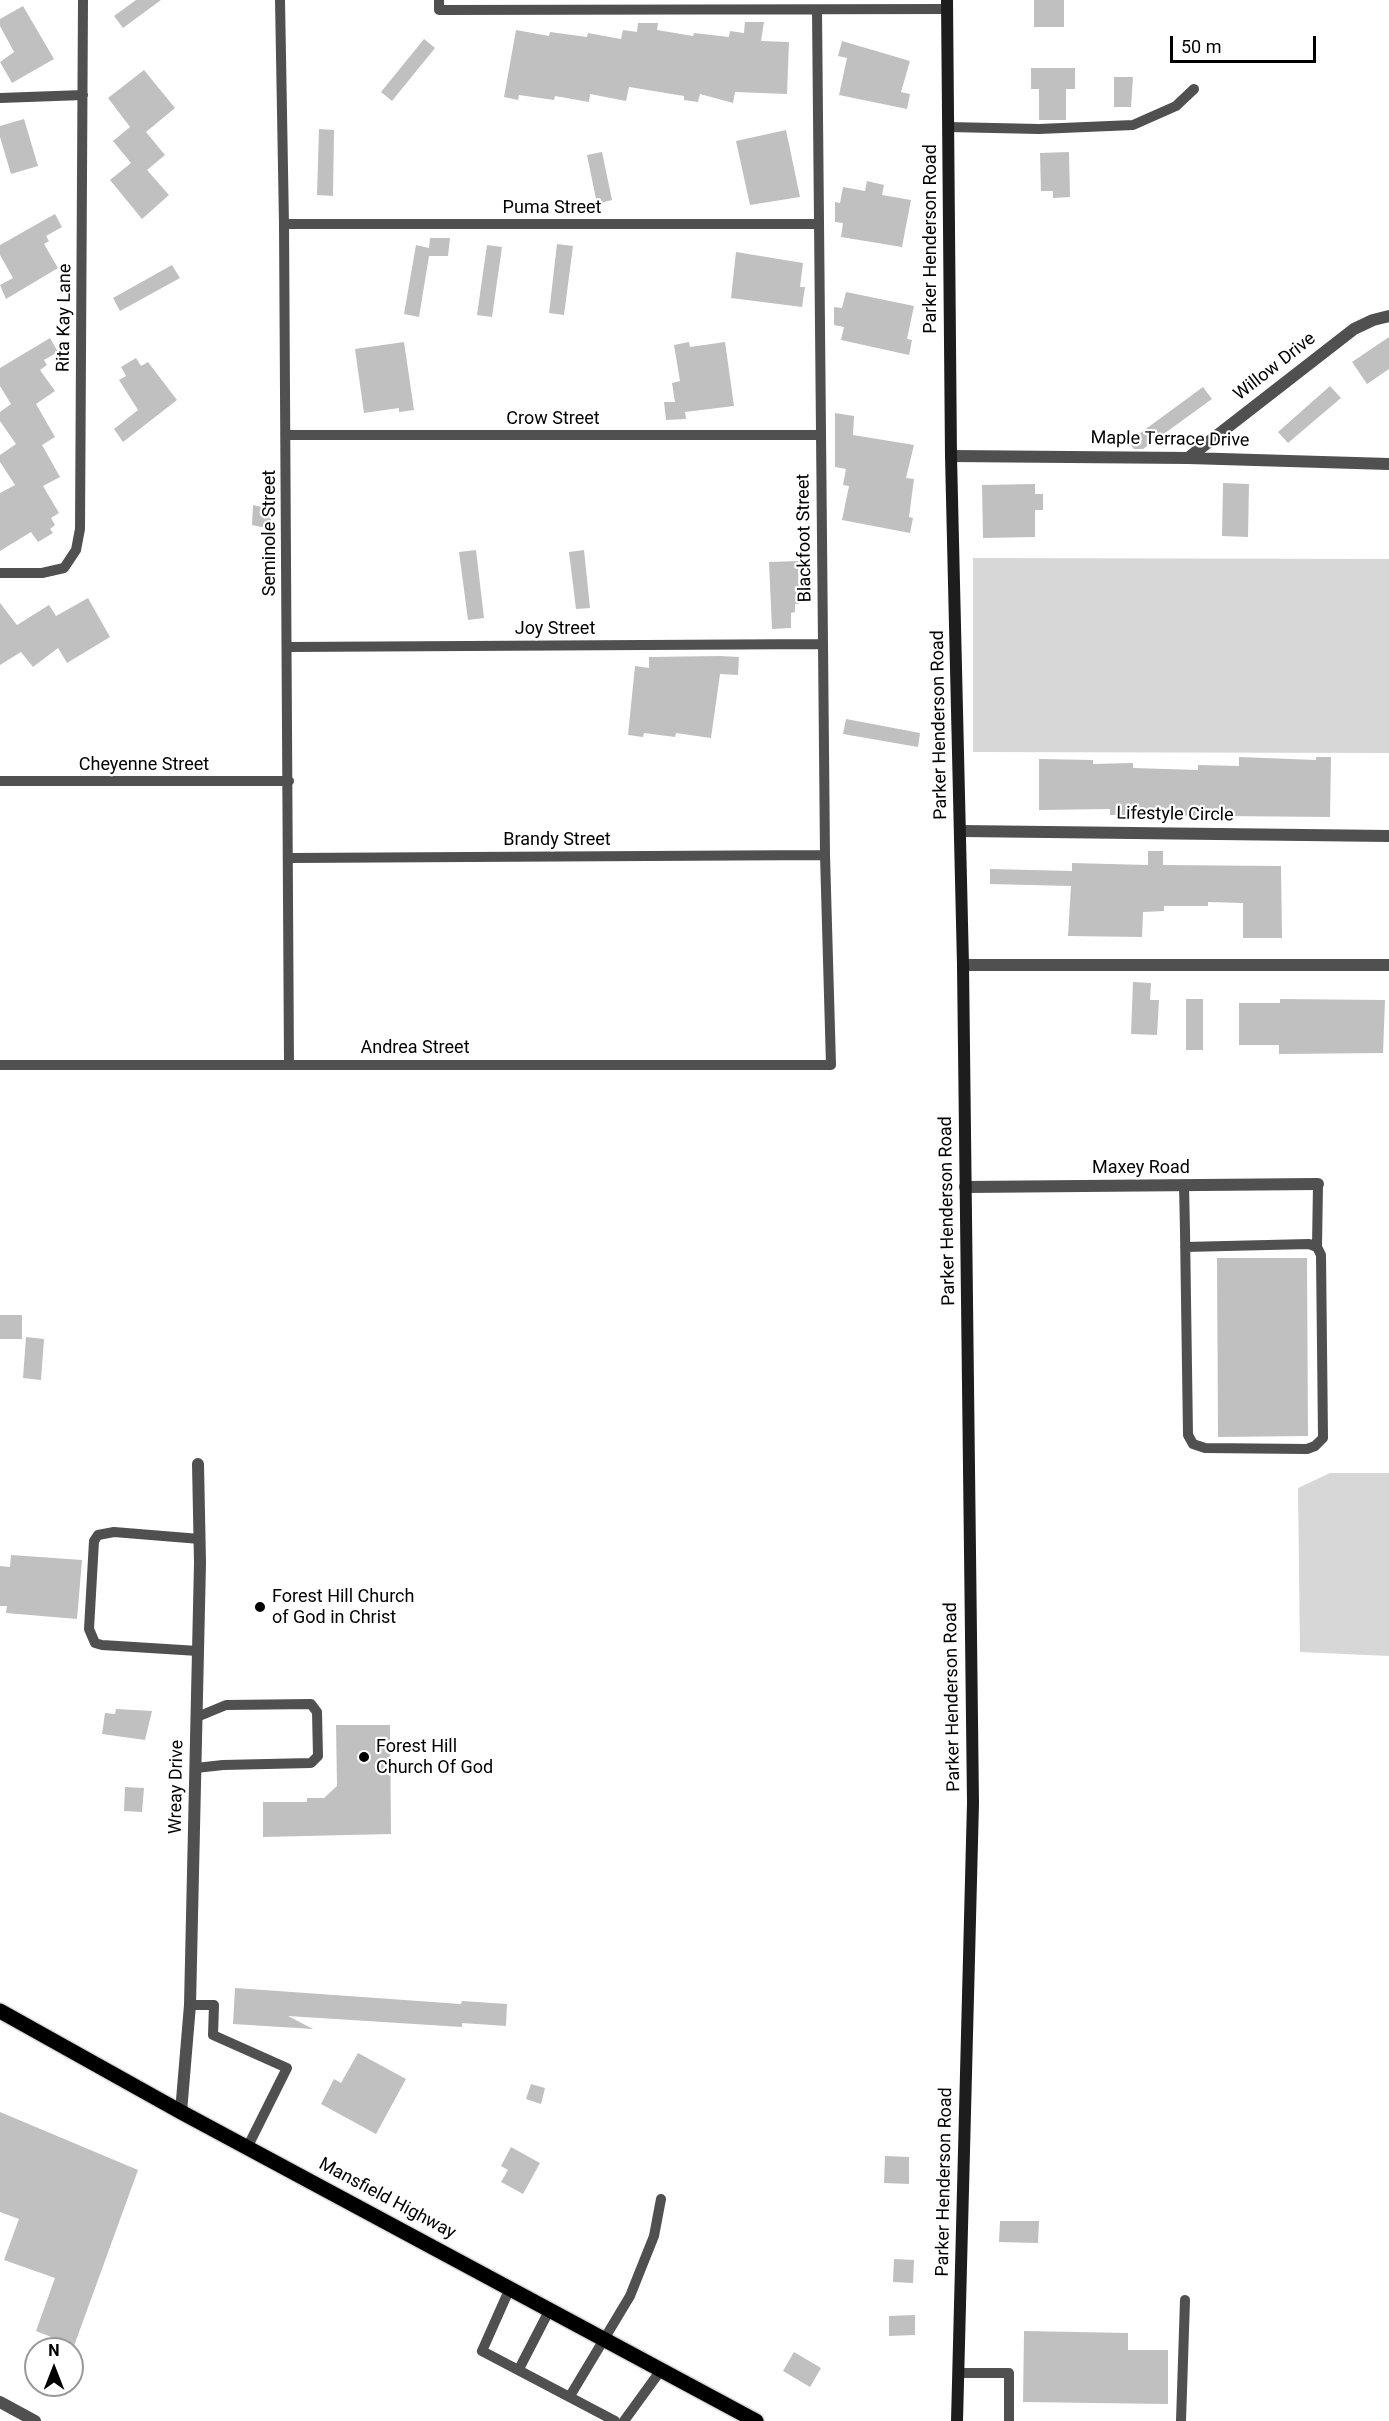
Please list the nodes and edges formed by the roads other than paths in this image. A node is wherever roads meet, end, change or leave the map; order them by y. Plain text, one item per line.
1 (83, 0) edge
2 (280, 0) edge
3 (439, 5) edge
4 (947, 5) edge
5 (816, 10) junction
6 (1194, 89) dead end
7 (83, 95) junction
8 (0, 98) edge
9 (948, 127) junction
10 (284, 224) junction
11 (819, 224) junction
12 (1389, 316) edge
13 (286, 435) junction
14 (821, 435) junction
15 (951, 456) junction
16 (1188, 458) junction
17 (1389, 464) edge
18 (0, 573) edge
19 (823, 644) junction
20 (288, 647) junction
21 (0, 781) edge
22 (289, 781) junction
23 (961, 831) junction
24 (1389, 836) edge
25 (825, 855) junction
26 (290, 858) junction
27 (963, 964) junction
28 (1389, 966) edge
29 (0, 1065) edge
30 (289, 1065) junction
31 (831, 1065) joint
32 (1318, 1184) joint
33 (1184, 1185) junction
34 (965, 1187) junction
35 (1185, 1247) junction
36 (1317, 1247) junction
37 (198, 1464) dead end
38 (200, 1539) junction
39 (198, 1651) junction
40 (197, 1717) junction
41 (196, 1768) junction
42 (190, 2005) junction
43 (0, 2011) edge
44 (181, 2112) junction
45 (248, 2146) junction
46 (661, 2199) dead end
47 (510, 2288) junction
48 (1185, 2300) dead end
49 (549, 2309) junction
50 (606, 2340) junction
51 (519, 2369) junction
52 (661, 2370) junction
53 (958, 2373) junction
54 (570, 2396) junction
55 (0, 2403) edge
56 (35, 2421) edge
57 (615, 2421) edge
58 (624, 2421) edge
59 (756, 2421) edge
60 (957, 2421) edge
61 (1009, 2421) edge
62 (1181, 2421) edge

1 - 7 lane, Rita Kay Lane
2 - 10 lane, Seminole Street
3 - 5 lane
4 - 5 lane
4 - 9 street, Parker Henderson Road
5 - 11 lane, Blackfoot Street
6 - 9 lane
7 - 8 lane
7 - 18 lane, Rita Kay Lane
9 - 15 street, Parker Henderson Road
10 - 11 lane, Puma Street
10 - 13 lane, Seminole Street
11 - 14 lane, Blackfoot Street
12 - 16 street, Willow Drive
13 - 14 lane, Crow Street
13 - 20 lane, Seminole Street
14 - 19 lane, Blackfoot Street
15 - 16 street, Maple Terrace Drive
15 - 23 street, Parker Henderson Road
16 - 17 street, Maple Terrace Drive
19 - 20 lane, Joy Street
19 - 25 lane, Blackfoot Street
20 - 22 lane, Seminole Street
21 - 22 lane, Cheyenne Street
22 - 26 lane, Seminole Street
23 - 24 street, Lifestyle Circle
23 - 27 street, Parker Henderson Road
25 - 26 lane, Brandy Street
25 - 31 lane, Blackfoot Street
26 - 30 lane, Seminole Street
27 - 28 street
27 - 34 street, Parker Henderson Road
29 - 30 lane, Andrea Street
30 - 31 lane, Andrea Street
32 - 33 street, Maxey Road
32 - 36 lane
33 - 34 street, Maxey Road
33 - 35 lane
34 - 53 street, Parker Henderson Road
35 - 36 lane
35 - 36 lane
37 - 38 street, Wreay Drive
38 - 39 street, Wreay Drive
38 - 39 lane
39 - 40 street, Wreay Drive
40 - 41 street, Wreay Drive
40 - 41 lane
41 - 42 street, Wreay Drive
42 - 44 street, Wreay Drive
42 - 45 lane
43 - 44 main road, Mansfield Highway
44 - 45 main road, Mansfield Highway
45 - 47 main road, Mansfield Highway
46 - 50 lane
47 - 49 main road, Mansfield Highway
47 - 51 lane
48 - 62 lane
49 - 50 main road, Mansfield Highway
49 - 51 lane
50 - 52 main road, Mansfield Highway
50 - 54 lane
51 - 54 lane
52 - 58 lane
52 - 59 main road, Mansfield Highway
53 - 60 street, Parker Henderson Road
53 - 61 lane
54 - 57 lane
55 - 56 street

